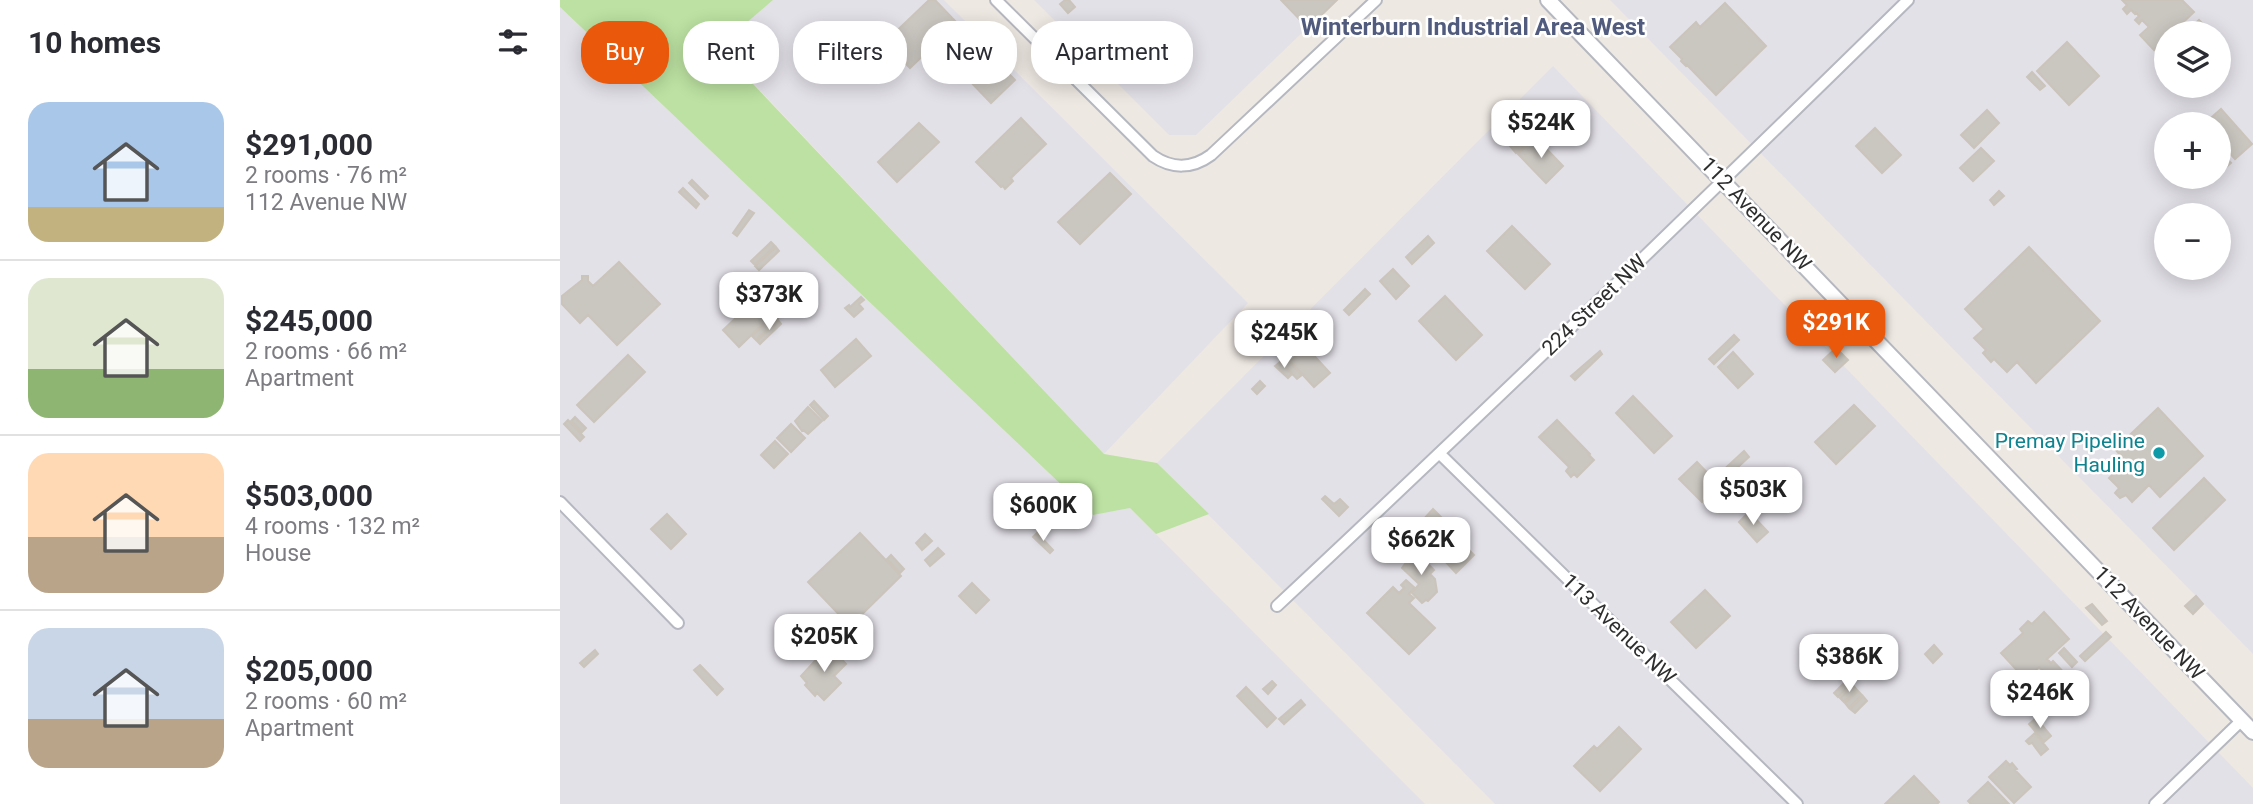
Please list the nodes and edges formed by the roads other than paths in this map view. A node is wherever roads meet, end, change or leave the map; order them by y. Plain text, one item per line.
1 (996, 0) edge
2 (1376, 0) edge
3 (1548, 0) edge
4 (1908, 0) edge
5 (1724, 181) junction
6 (1440, 453) junction
7 (560, 502) edge
8 (1277, 606) dead end
9 (678, 623) dead end
10 (2242, 720) junction
11 (2253, 732) edge
12 (1797, 804) edge
13 (2155, 804) edge

1 - 2 street
3 - 5 street, 112 Avenue NW
4 - 5 street, 224 Street NW
5 - 6 street, 224 Street NW
5 - 10 street, 112 Avenue NW
6 - 8 street, 224 Street NW
6 - 12 street, 113 Avenue NW
7 - 9 street
10 - 11 street, 112 Avenue NW
10 - 13 street

